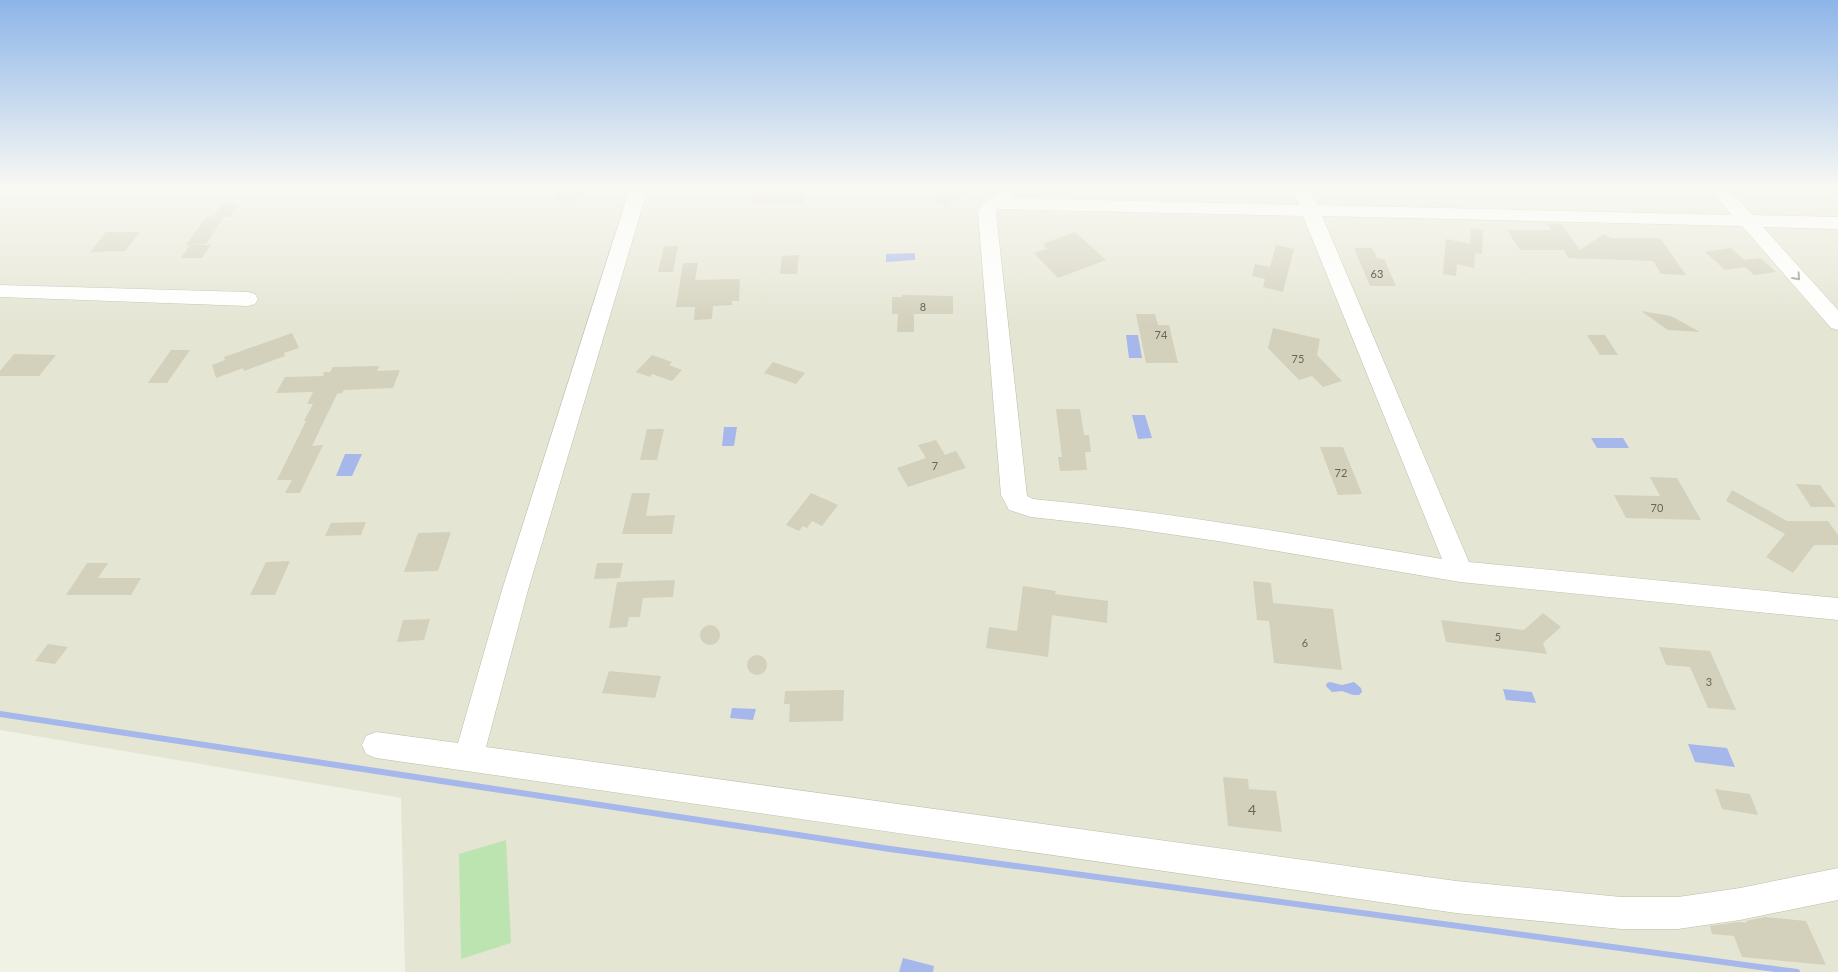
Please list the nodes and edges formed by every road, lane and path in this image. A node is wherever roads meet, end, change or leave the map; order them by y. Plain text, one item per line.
1 (625, 233) edge
2 (990, 233) edge
3 (1320, 233) edge
4 (1766, 233) edge
5 (1769, 233) edge
6 (0, 291) edge
7 (248, 299) dead end
8 (1838, 302) edge
9 (1838, 323) edge
10 (1460, 572) junction
11 (1838, 609) edge
12 (376, 746) dead end
13 (468, 758) junction
14 (1838, 884) edge

1 - 13 street
2 - 10 street
3 - 10 street
4 -> 9 street
5 - 8 street
6 - 7 street
10 - 11 street
12 - 13 street
13 - 14 street

